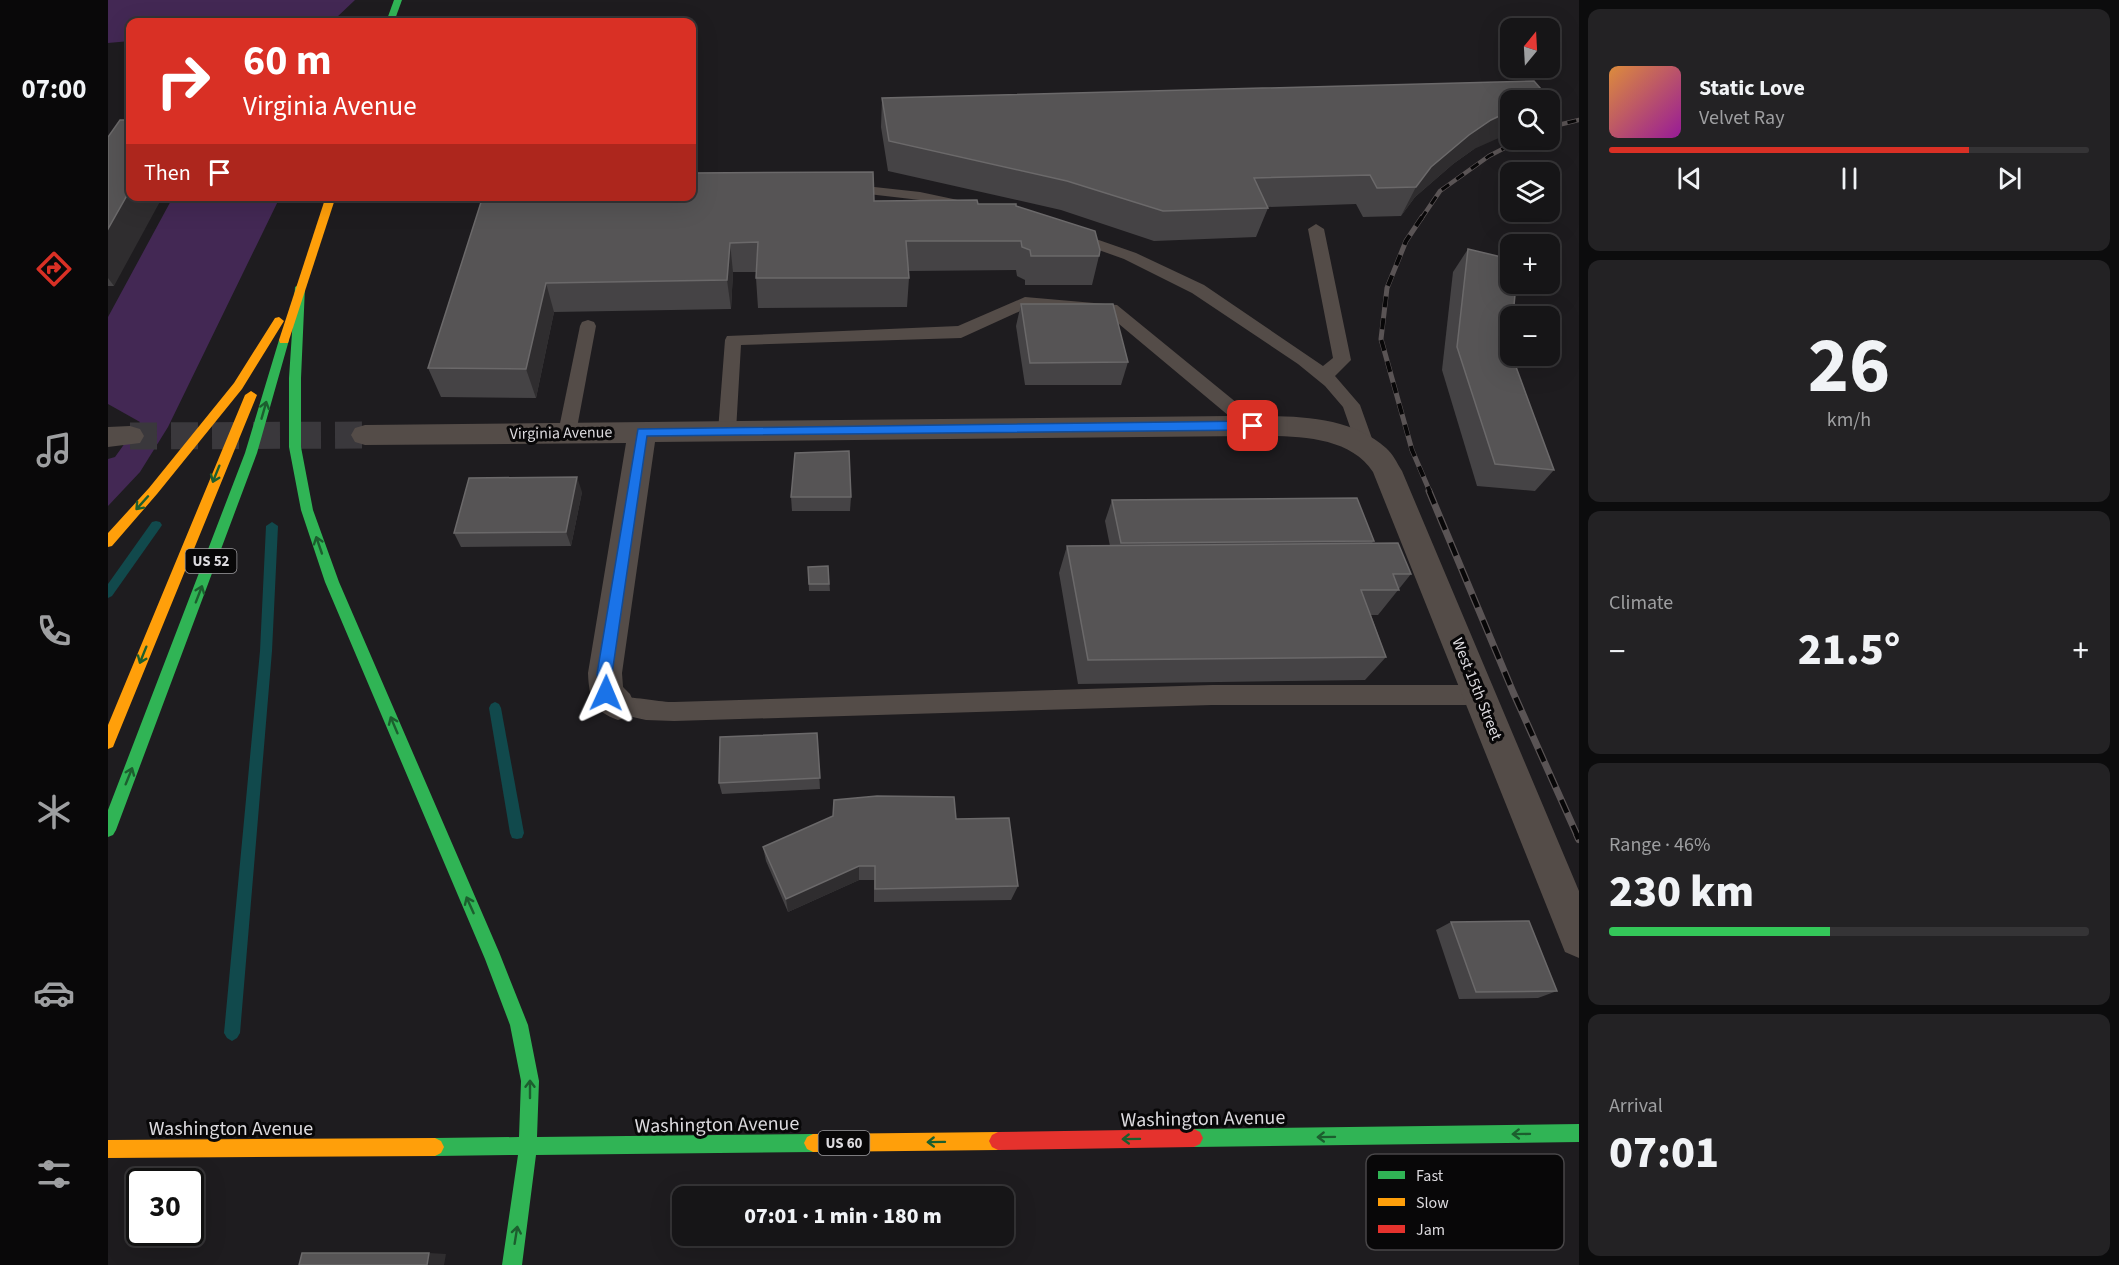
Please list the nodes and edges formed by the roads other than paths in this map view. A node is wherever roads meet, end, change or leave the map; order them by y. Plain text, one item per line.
1 (398, 0) edge
2 (391, 18) edge
3 (836, 187) edge
4 (329, 201) edge
5 (978, 209) edge
6 (1316, 229) dead end
7 (1061, 232) edge
8 (300, 286) junction
9 (588, 326) dead end
10 (1323, 376) junction
11 (1253, 426) junction
12 (727, 431) junction
13 (642, 432) junction
14 (567, 433) junction
15 (365, 435) tunnel mouth
16 (1366, 447) junction
17 (108, 542) edge
18 (1480, 694) junction
19 (618, 705) joint
20 (108, 742) edge
21 (108, 830) edge
22 (1579, 938) edge
23 (1579, 1133) edge
24 (528, 1147) junction
25 (108, 1149) edge
26 (512, 1265) edge

1 - 2 main road
3 - 5 lane
4 - 8 main road, US 52
6 - 10 lane
7 - 10 lane
8 -> 17 main road
8 -> 20 main road, US 52
21 -> 8 main road, US 52
24 -> 8 main road
9 - 14 lane
10 - 16 lane
11 - 12 street, Virginia Avenue
11 - 12 lane
11 - 16 street, Virginia Avenue
12 - 13 street, Virginia Avenue
13 - 14 street, Virginia Avenue
13 - 19 street
14 - 15 street, Virginia Avenue
16 - 18 street, West 15th Street
18 - 19 lane
18 - 22 street, West 15th Street
23 -> 24 main road, Washington Avenue / US 60
24 - 25 main road, Washington Avenue / US 60
26 -> 24 main road

